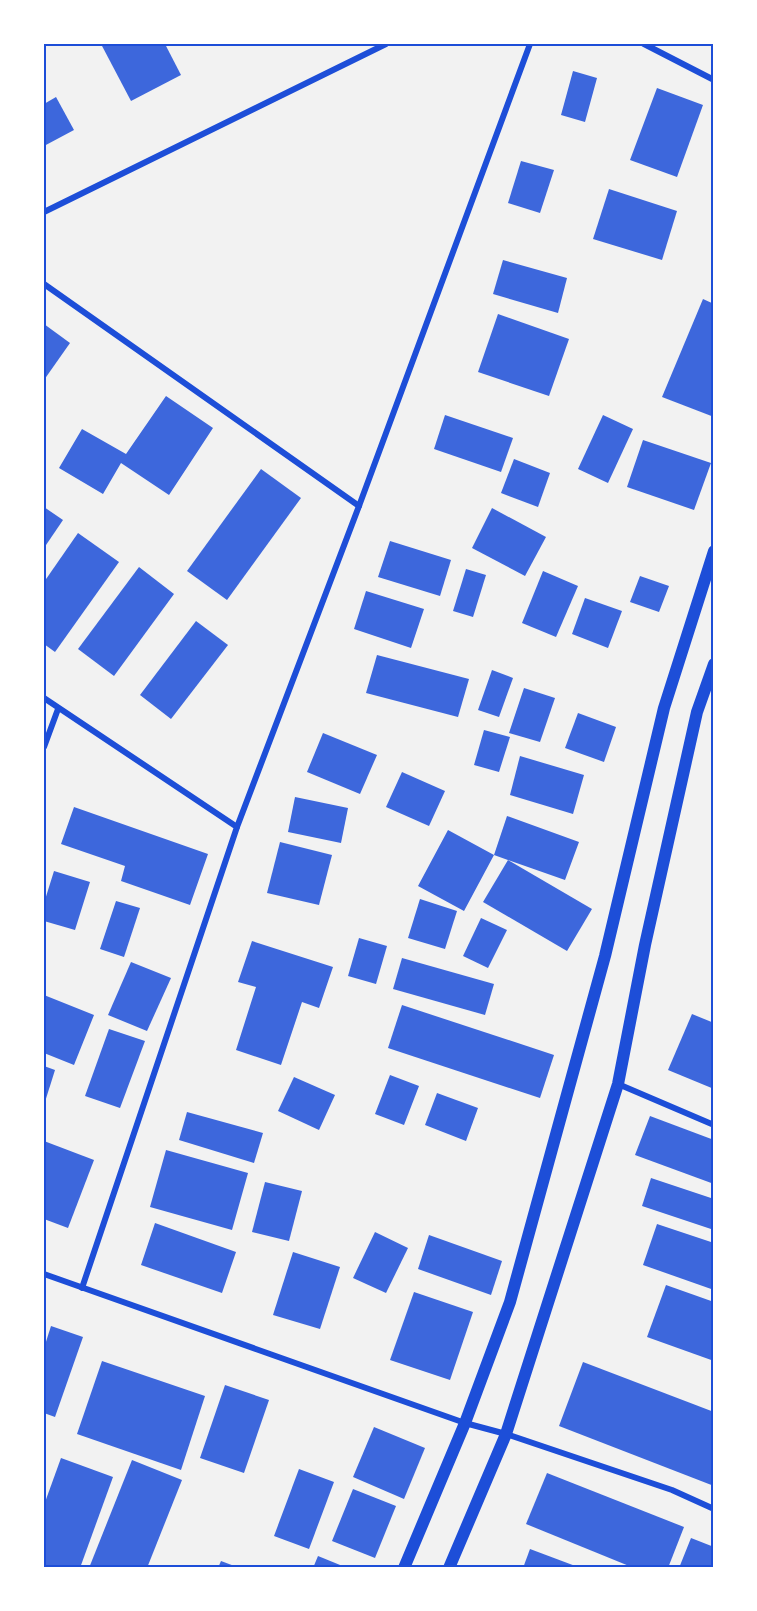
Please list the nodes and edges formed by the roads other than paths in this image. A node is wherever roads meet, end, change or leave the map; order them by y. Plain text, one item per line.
1 (386, 44) edge
2 (530, 44) edge
3 (644, 44) edge
4 (714, 80) edge
5 (44, 212) edge
6 (44, 284) edge
7 (359, 506) junction
8 (714, 551) edge
9 (714, 664) edge
10 (44, 698) edge
11 (58, 709) junction
12 (44, 747) edge
13 (237, 827) junction
14 (618, 1084) junction
15 (714, 1125) edge
16 (44, 1274) edge
17 (82, 1288) junction
18 (465, 1422) junction
19 (506, 1434) junction
20 (714, 1509) edge
21 (404, 1568) edge
22 (448, 1568) edge

1 - 5 street
2 - 7 street
3 - 4 street
6 - 7 street
7 - 13 street
8 - 18 main road
9 - 14 main road
10 - 11 street
11 - 12 street
11 - 13 street
13 - 17 street
14 - 15 street
14 - 19 main road
16 - 17 street
17 - 18 street
18 - 19 street
18 - 21 main road
19 - 20 street
19 - 22 main road

